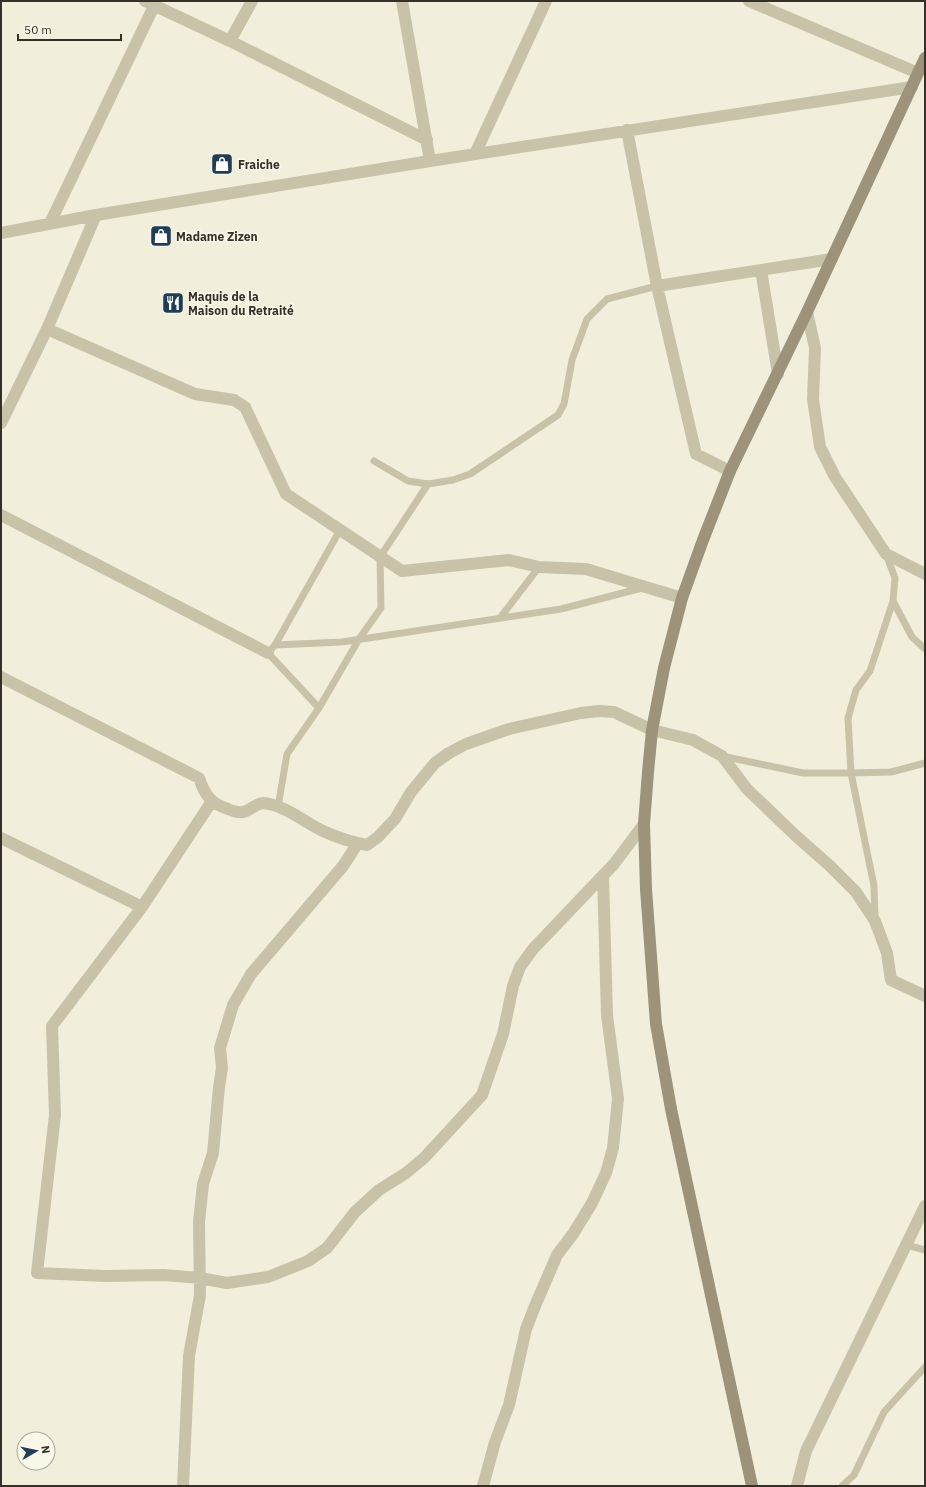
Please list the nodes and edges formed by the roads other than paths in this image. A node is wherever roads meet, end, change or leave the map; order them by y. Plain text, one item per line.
1 (252, 1) edge
2 (402, 1) edge
3 (546, 1) edge
4 (749, 1) edge
5 (150, 4) edge
6 (230, 41) junction
7 (925, 58) edge
8 (918, 73) junction
9 (912, 87) junction
10 (627, 130) junction
11 (426, 140) junction
12 (475, 154) junction
13 (430, 161) junction
14 (96, 215) junction
15 (50, 223) junction
16 (1, 233) edge
17 (832, 259) junction
18 (760, 270) junction
19 (656, 286) junction
20 (807, 312) junction
21 (47, 329) junction
22 (778, 374) junction
23 (2, 419) edge
24 (374, 461) dead end
25 (730, 471) junction
26 (428, 484) junction
27 (1, 515) edge
28 (340, 530) junction
29 (886, 554) junction
30 (380, 557) junction
31 (539, 567) junction
32 (925, 574) edge
33 (646, 587) junction
34 (682, 598) junction
35 (893, 601) junction
36 (500, 618) junction
37 (359, 639) junction
38 (271, 649) junction
39 (925, 649) edge
40 (1, 677) edge
41 (319, 708) junction
42 (652, 730) junction
43 (722, 756) junction
44 (925, 763) edge
45 (851, 773) junction
46 (212, 801) junction
47 (278, 807) junction
48 (644, 824) junction
49 (1, 838) edge
50 (358, 843) junction
51 (603, 876) junction
52 (142, 906) junction
53 (875, 921) junction
54 (925, 996) edge
55 (925, 1206) edge
56 (906, 1245) junction
57 (925, 1250) edge
58 (200, 1278) junction
59 (925, 1367) edge
60 (183, 1486) edge
61 (483, 1486) edge
62 (752, 1486) edge
63 (797, 1486) edge
64 (842, 1486) edge

1 - 6 street
2 - 11 street
3 - 12 street
4 - 8 street
5 - 6 street
5 - 15 street
6 - 11 street
7 - 8 street
8 - 9 street
9 - 10 street
9 - 17 street
10 - 12 street
10 - 19 street
11 - 13 street
12 - 13 street
13 - 14 street
14 - 15 street
14 - 21 street
15 - 16 street
17 - 18 street
17 - 20 street
18 - 19 street
18 - 22 street
19 - 25 street
19 - 26 lane
20 - 22 street
20 - 29 street
21 - 23 street
21 - 28 street
22 - 25 street
24 - 26 lane
25 - 34 street
26 - 30 lane
27 - 38 street
28 - 30 street
28 - 38 lane
29 - 32 street
29 - 35 lane
30 - 31 street
30 - 37 lane
31 - 33 street
31 - 36 lane
33 - 34 street
33 - 36 lane
34 - 42 street
35 - 39 lane
35 - 45 lane
36 - 37 lane
37 - 38 lane
37 - 41 lane
38 - 41 lane
40 - 46 street
41 - 47 lane
42 - 43 street
42 - 48 street
42 - 50 street
43 - 45 lane
43 - 53 street
44 - 45 lane
45 - 53 lane
46 - 47 street
46 - 52 street
47 - 50 street
48 - 51 street
48 - 62 street
49 - 52 street
50 - 58 street
51 - 58 street
51 - 61 street
52 - 58 street
53 - 54 street
55 - 56 street
56 - 57 lane
56 - 63 street
58 - 60 street
59 - 64 lane

